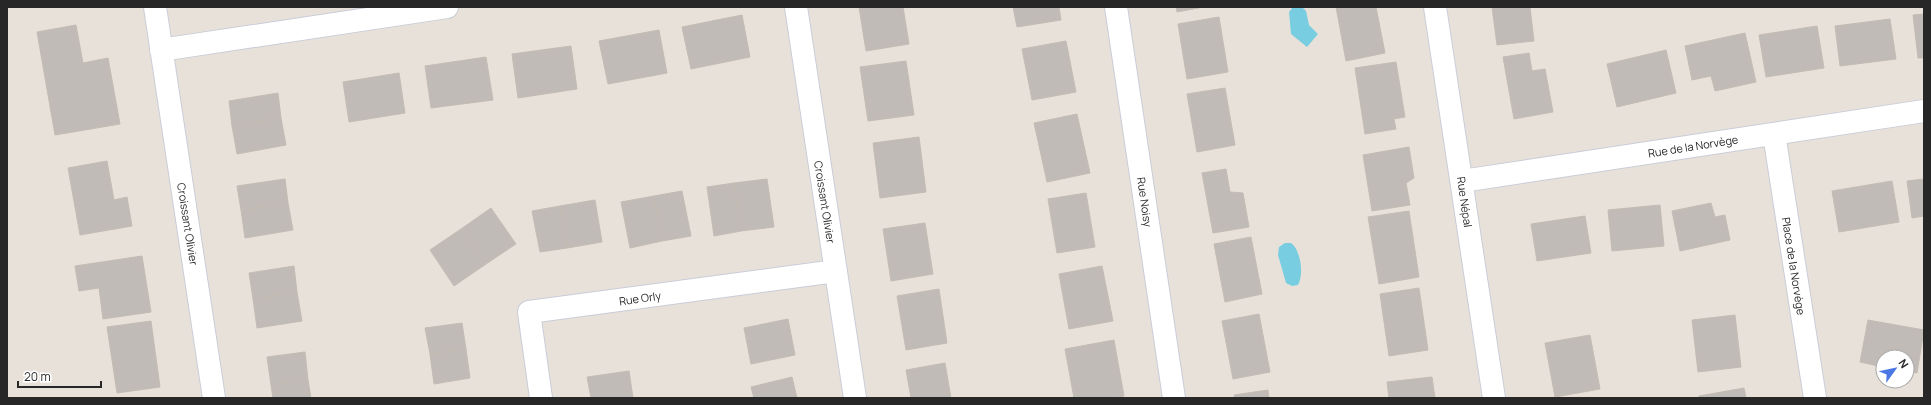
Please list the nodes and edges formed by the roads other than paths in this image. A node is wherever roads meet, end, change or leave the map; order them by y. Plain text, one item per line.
1 (155, 7) edge
2 (447, 7) edge
3 (796, 7) edge
4 (1116, 7) edge
5 (1435, 7) edge
6 (161, 50) junction
7 (1924, 111) edge
8 (1774, 134) junction
9 (1462, 181) junction
10 (836, 271) junction
11 (214, 398) edge
12 (541, 398) edge
13 (855, 398) edge
14 (1174, 398) edge
15 (1494, 398) edge
16 (1815, 398) edge

1 - 6 street, Croissant Olivier
2 - 6 street
3 - 10 street, Croissant Olivier
4 - 14 street, Rue Noisy
5 - 9 street, Rue Népal
6 - 11 street, Croissant Olivier
7 - 8 street, Rue de la Norvège
8 - 9 street, Rue de la Norvège
8 - 16 street, Place de la Norvège
9 - 15 street, Rue Népal
10 - 12 street, Rue Orly
10 - 13 street, Croissant Olivier

